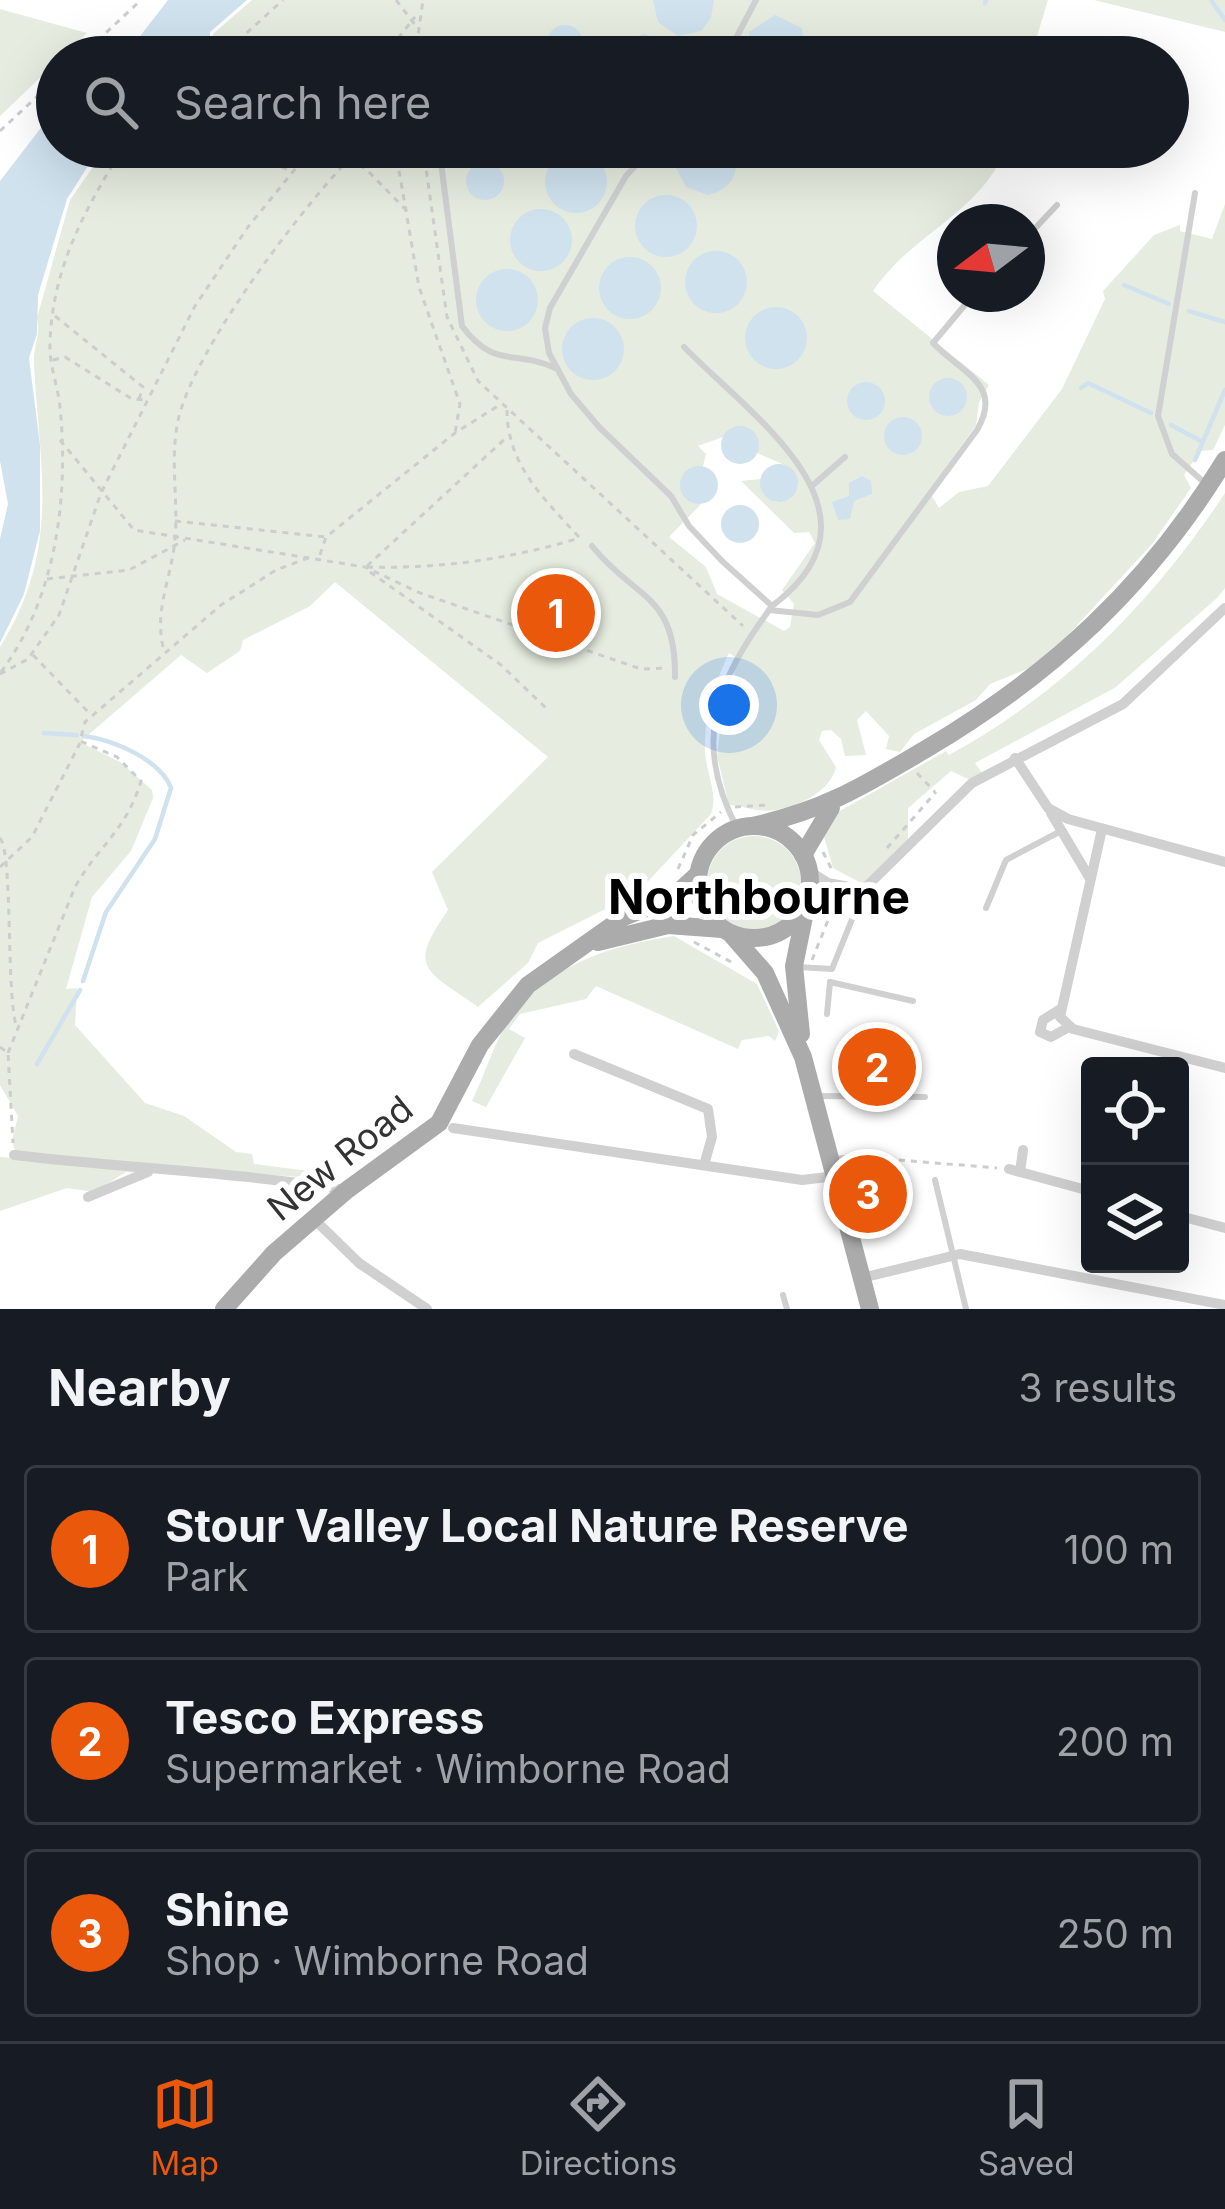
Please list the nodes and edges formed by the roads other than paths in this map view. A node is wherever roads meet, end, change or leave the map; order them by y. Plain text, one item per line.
1 (756, 0) edge
2 (737, 36) edge
3 (442, 168) edge
4 (633, 168) edge
5 (1195, 194) dead end
6 (1057, 205) dead end
7 (1045, 217) edge
8 (959, 312) edge
9 (547, 342) junction
10 (684, 347) dead end
11 (529, 362) junction
12 (558, 370) junction
13 (845, 457) dead end
14 (1225, 460) edge
15 (813, 485) junction
16 (1209, 486) junction
17 (592, 546) dead end
18 (770, 608) junction
19 (1225, 608) edge
20 (675, 677) dead end
21 (1015, 758) junction
22 (838, 801) junction
23 (1048, 808) junction
24 (744, 827) junction
25 (1102, 829) junction
26 (1061, 830) junction
27 (1225, 862) edge
28 (806, 863) junction
29 (698, 874) junction
30 (1089, 877) junction
31 (849, 892) junction
32 (807, 901) junction
33 (986, 908) dead end
34 (726, 931) junction
35 (582, 947) junction
36 (802, 967) junction
37 (832, 969) junction
38 (830, 982) junction
39 (913, 1000) dead end
40 (1059, 1010) junction
41 (827, 1014) dead end
42 (1070, 1027) junction
43 (574, 1054) dead end
44 (803, 1057) junction
45 (1225, 1068) edge
46 (813, 1096) junction
47 (925, 1097) dead end
48 (453, 1128) dead end
49 (1024, 1135) dead end
50 (1022, 1150) joint
51 (7, 1155) edge
52 (862, 1159) road end
53 (704, 1165) junction
54 (834, 1168) junction
55 (151, 1171) junction
56 (935, 1180) dead end
57 (1081, 1189) edge
58 (347, 1190) junction
59 (88, 1198) dead end
60 (1189, 1218) edge
61 (315, 1220) junction
62 (1225, 1228) edge
63 (954, 1255) junction
64 (862, 1278) junction
65 (783, 1295) dead end
66 (1225, 1305) edge
67 (224, 1309) edge
68 (427, 1309) edge
69 (787, 1309) edge
70 (870, 1309) edge
71 (965, 1309) edge

1 - 2 lane
3 - 11 lane
4 - 9 lane
5 - 16 lane
6 - 7 lane
8 - 18 lane
9 - 11 lane
9 - 12 lane
10 - 15 lane
11 - 12 lane
12 - 18 lane
13 - 15 lane
14 - 16 main road
15 - 18 lane
16 - 22 main road
17 - 20 lane
18 - 24 lane
19 - 21 street
21 - 23 street
21 - 31 street
22 - 24 main road
22 - 28 main road
23 - 25 street
23 - 26 street
24 - 28 main road
24 - 29 main road
25 - 27 street
25 - 30 street
26 - 30 street
26 - 33 lane
28 - 31 street
28 - 32 main road
29 - 34 main road
29 - 35 main road, New Road
30 - 40 street
31 - 32 street
31 - 37 lane
32 - 34 main road
32 - 36 main road
34 - 35 main road, New Road
34 - 44 main road
35 - 58 main road, New Road
36 - 37 lane
36 - 44 main road
37 - 38 lane
38 - 39 lane
38 - 41 lane
40 - 42 street
40 - 42 street
42 - 45 street
43 - 53 street
44 - 46 main road
46 - 47 lane
46 - 54 main road
48 - 53 street, New Road
49 - 50 lane
50 - 57 street
51 - 55 street
52 - 54 street, New Road
53 - 54 street, New Road
54 - 64 main road
55 - 58 street
55 - 59 street
56 - 63 lane
58 - 61 main road, New Road
60 - 62 street
61 - 67 main road, New Road
61 - 68 street
63 - 64 street
63 - 66 street
63 - 71 lane
64 - 70 main road
65 - 69 lane

